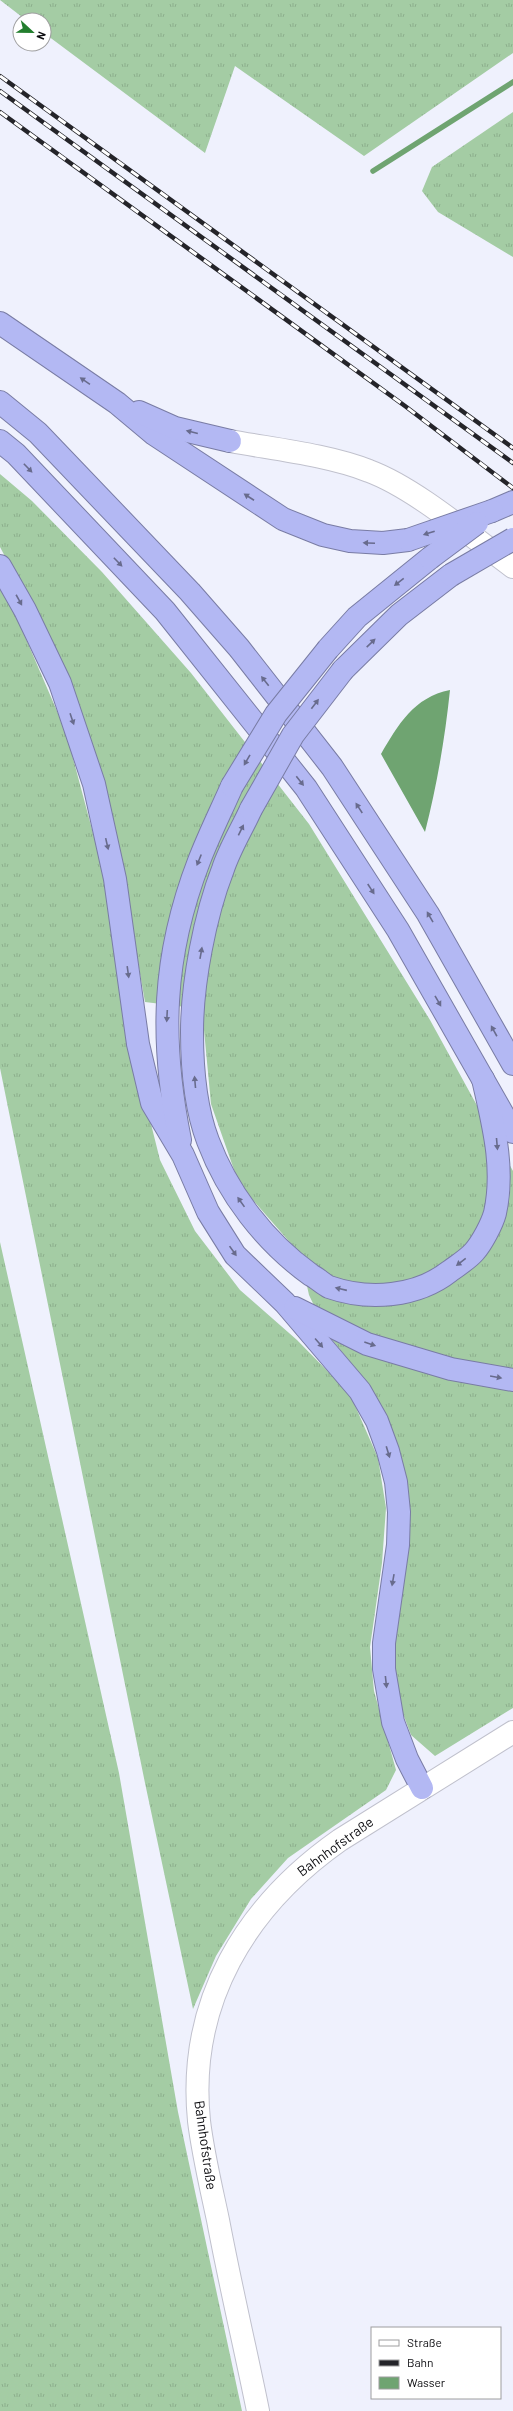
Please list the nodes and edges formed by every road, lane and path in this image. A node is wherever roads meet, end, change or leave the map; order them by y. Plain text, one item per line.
1 (0, 323) edge
2 (0, 402) edge
3 (117, 403) junction
4 (0, 441) edge
5 (230, 441) joint
6 (513, 502) edge
7 (492, 511) junction
8 (513, 539) edge
9 (0, 566) edge
10 (513, 567) edge
11 (513, 1064) edge
12 (482, 1079) junction
13 (513, 1132) edge
14 (183, 1155) junction
15 (285, 1303) junction
16 (513, 1380) edge
17 (513, 1732) edge
18 (422, 1788) junction
19 (258, 2411) edge

3 -> 1 highway
11 -> 2 highway
5 -> 3 highway
7 -> 3 highway, bridge
4 -> 12 highway
5 - 10 main road
6 - 7 highway
7 -> 14 highway, bridge
12 -> 8 highway, bridge
9 -> 14 highway
12 - 13 highway
14 -> 15 highway
15 -> 16 highway
15 -> 18 highway
17 - 18 main road, Bahnhofstraße
18 - 19 main road, Bahnhofstraße

